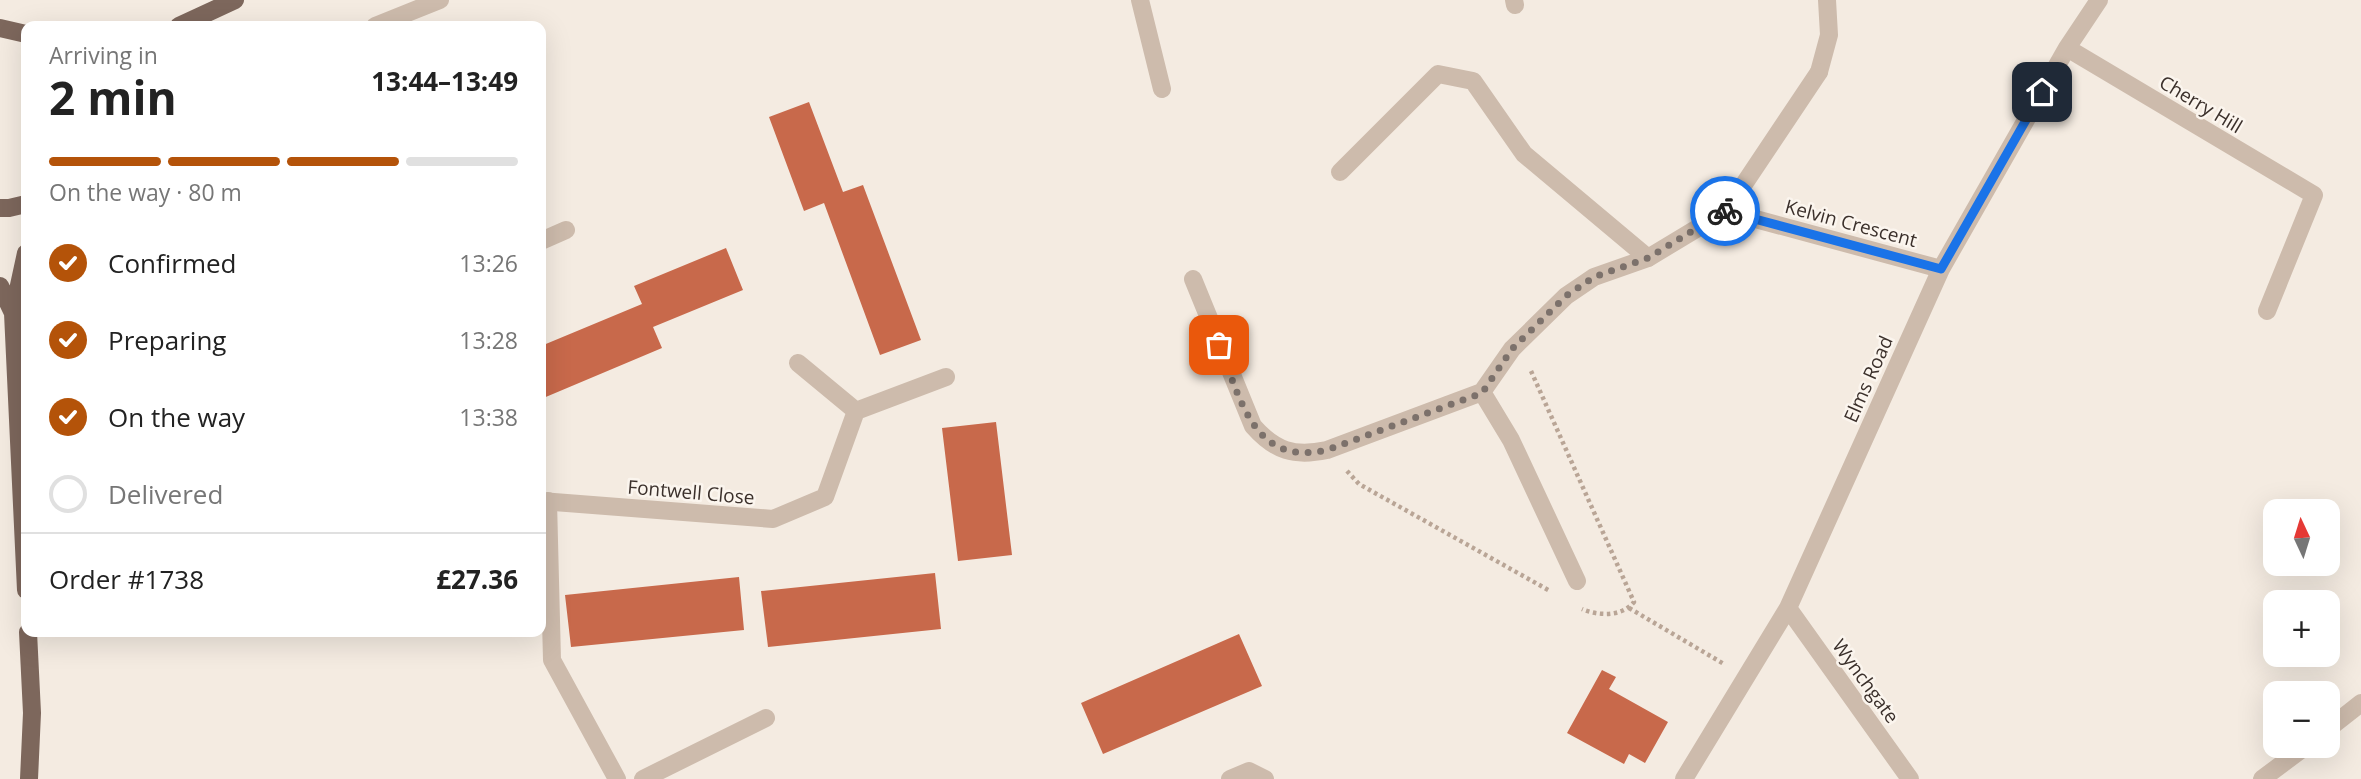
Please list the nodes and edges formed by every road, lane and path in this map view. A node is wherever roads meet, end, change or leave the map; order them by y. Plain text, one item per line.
1 (235, 0) edge
2 (440, 0) edge
3 (1140, 0) edge
4 (1827, 0) edge
5 (2099, 0) edge
6 (190, 21) edge
7 (388, 21) edge
8 (0, 28) edge
9 (21, 33) edge
10 (2067, 48) junction
11 (1162, 89) dead end
12 (1340, 172) dead end
13 (21, 205) edge
14 (0, 208) edge
15 (1726, 211) junction
16 (566, 230) dead end
17 (546, 240) edge
18 (1648, 258) junction
19 (1941, 269) junction
20 (1193, 279) dead end
21 (0, 286) edge
22 (21, 296) edge
23 (2267, 311) dead end
24 (18, 322) edge
25 (798, 363) dead end
26 (946, 377) dead end
27 (1482, 393) junction
28 (856, 411) junction
29 (21, 422) edge
30 (546, 501) edge
31 (546, 524) edge
32 (1577, 581) dead end
33 (1629, 608) dead end
34 (1788, 608) junction
35 (28, 637) edge
36 (1746, 677) junction
37 (2361, 703) edge
38 (766, 718) dead end
39 (2340, 720) edge
40 (2290, 758) edge
41 (29, 779) edge
42 (617, 779) edge
43 (643, 779) edge
44 (1230, 779) edge
45 (1265, 779) edge
46 (1684, 779) edge
47 (1910, 779) edge
48 (2263, 779) edge

1 - 6 main road
2 - 7 street
3 - 11 street
4 - 15 street
5 - 10 street, Elms Road
8 - 9 main road
10 - 19 street, Elms Road
10 - 23 street, Cherry Hill
12 - 18 street
13 - 14 main road
15 - 18 street
15 - 19 street, Kelvin Crescent
16 - 17 street
18 - 27 street
19 - 34 street, Elms Road
20 - 27 street
21 - 24 main road
22 - 24 main road
24 - 29 main road
25 - 28 street
26 - 28 street
27 - 32 street
28 - 30 street, Fontwell Close
31 - 42 street
33 - 36 path
34 - 36 street, Elms Road
34 - 47 street, Wynchgate
35 - 41 main road
36 - 46 street, Elms Road
37 - 39 street
38 - 43 street
40 - 48 street
44 - 45 street

